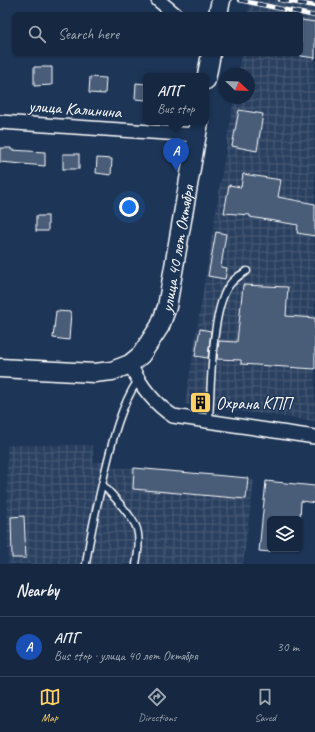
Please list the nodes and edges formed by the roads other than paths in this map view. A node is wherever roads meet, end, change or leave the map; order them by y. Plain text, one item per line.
1 (158, 0) edge
2 (221, 0) edge
3 (173, 12) edge
4 (218, 12) edge
5 (211, 56) edge
6 (207, 73) edge
7 (0, 122) edge
8 (197, 129) edge
9 (247, 271) dead end
10 (130, 364) junction
11 (0, 368) edge
12 (138, 380) junction
13 (209, 421) junction
14 (315, 437) edge
15 (102, 484) junction
16 (86, 564) edge
17 (136, 564) edge

1 - 3 street
2 - 4 street
5 - 6 street
7 - 8 street, улица Калинина
8 - 10 street, улица 40 лет Октября
9 - 13 lane
10 - 11 street, улица 40 лет Октября
10 - 12 street
12 - 13 street
12 - 15 lane
13 - 14 street
15 - 16 lane
15 - 17 lane

